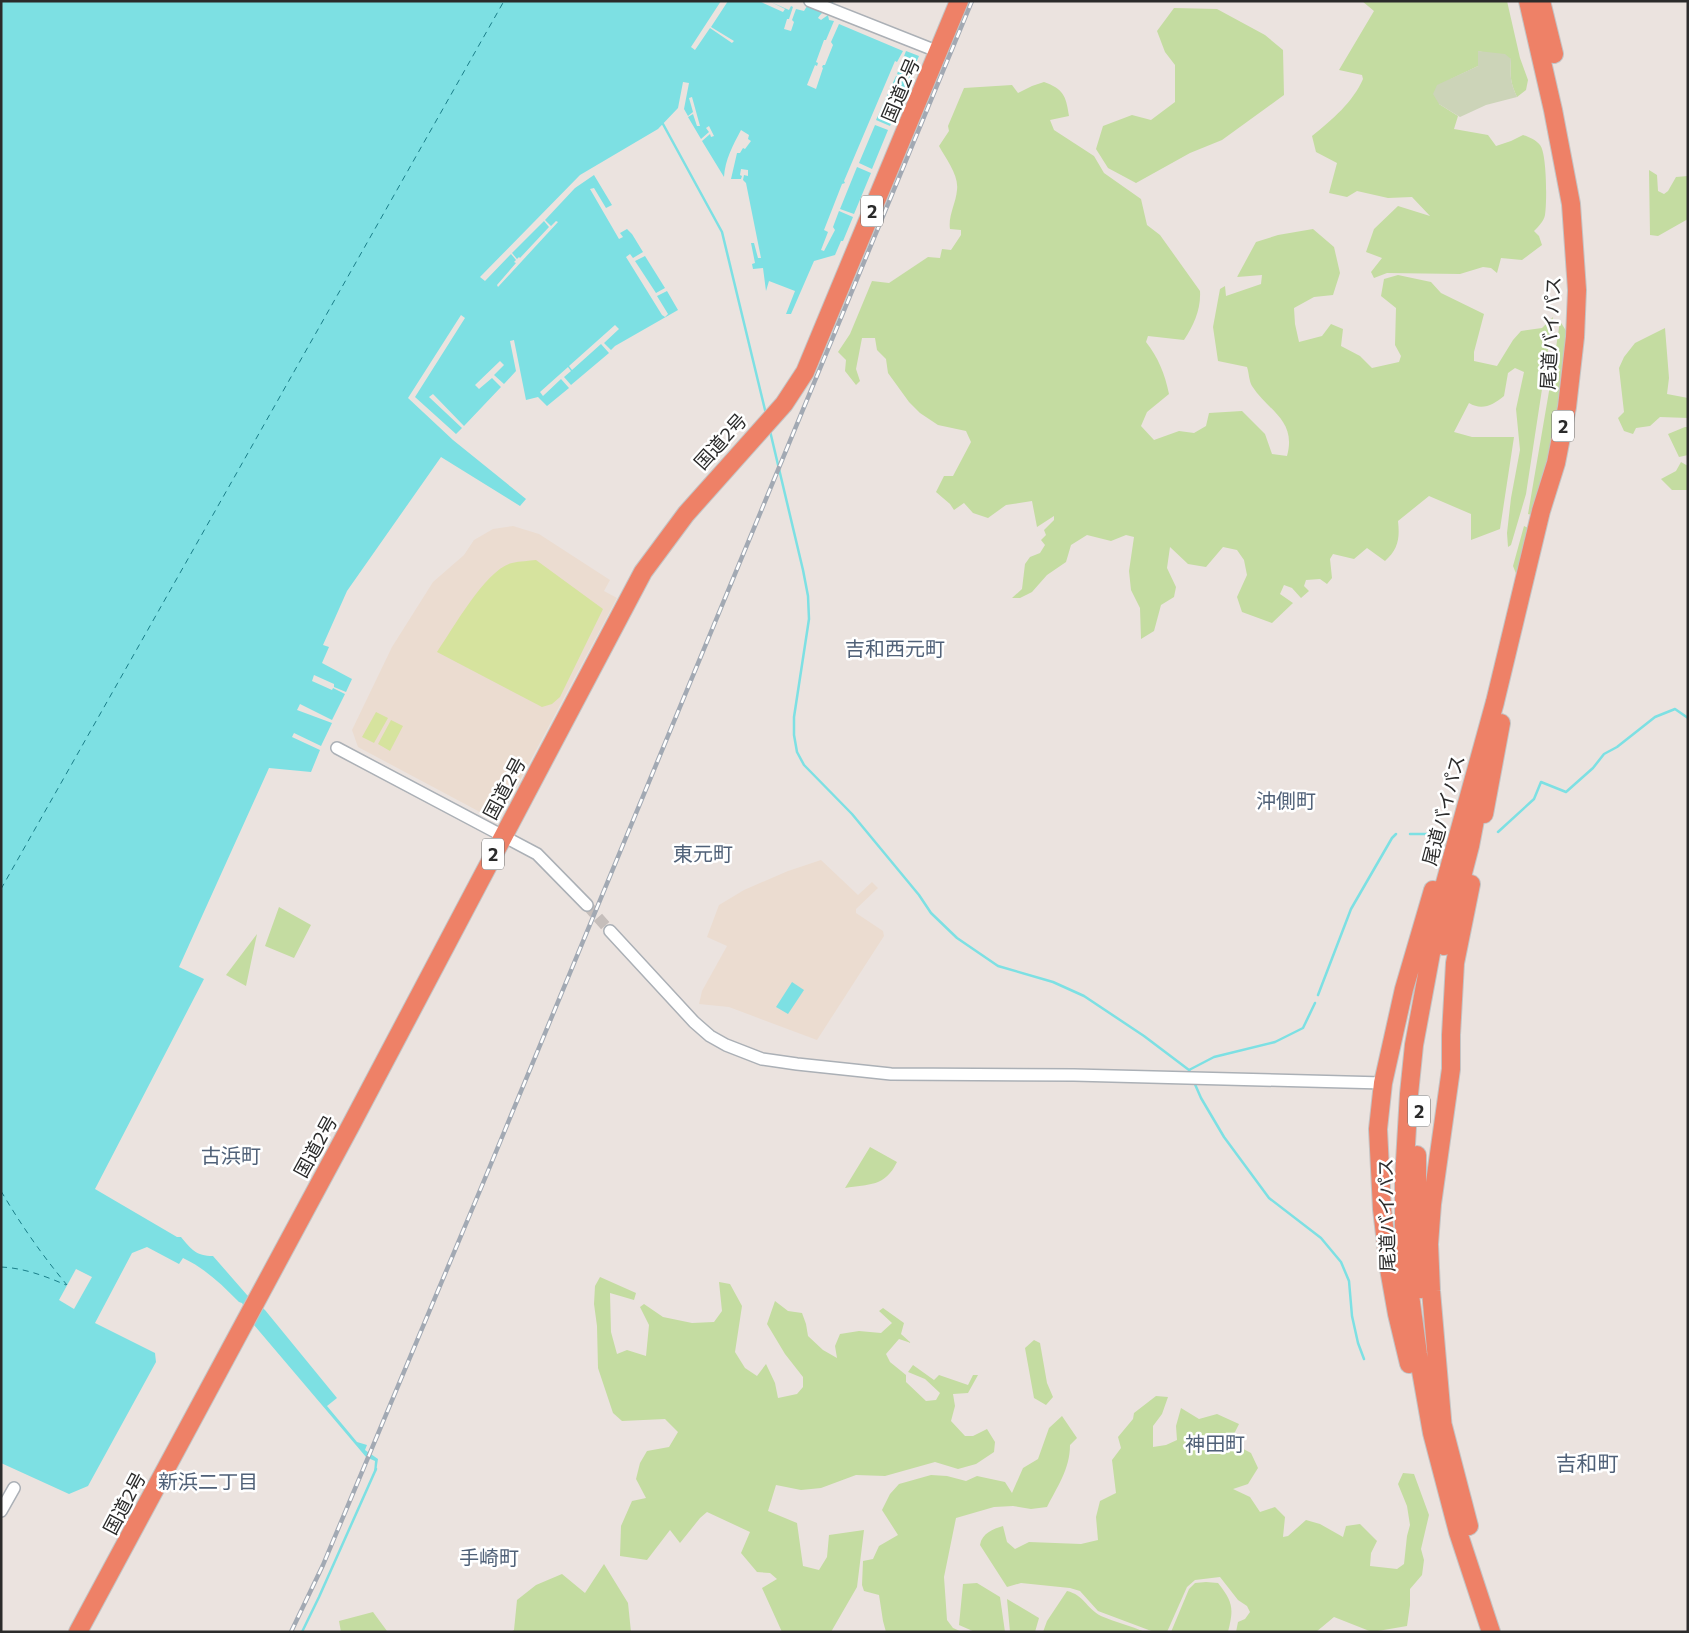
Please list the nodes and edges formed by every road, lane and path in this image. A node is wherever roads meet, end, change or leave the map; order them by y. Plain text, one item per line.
1 (810, 1) edge
2 (960, 1) edge
3 (1528, 1) edge
4 (1541, 1) edge
5 (939, 52) junction
6 (1531, 553) junction
7 (1501, 723) junction
8 (337, 748) dead end
9 (504, 835) junction
10 (587, 905) tunnel mouth
11 (610, 931) tunnel mouth
12 (1383, 1083) junction
13 (1443, 1430) junction
14 (14, 1488) dead end
15 (1447, 1494) junction
16 (1, 1512) edge
17 (78, 1632) edge
18 (1491, 1632) edge
19 (1503, 1632) edge

1 - 5 street
2 - 5 highway, 国道2号 / 2
3 - 6 highway, 尾道バイパス / 2
4 - 7 highway, 尾道バイパス / 2
5 - 9 highway, 国道2号 / 2
6 - 12 highway
6 - 15 highway, 尾道バイパス / 2
7 - 13 highway
7 - 13 highway, 尾道バイパス / 2
8 - 9 street
9 - 10 street
9 - 17 highway, 国道2号 / 2
11 - 12 street
12 - 15 highway
13 - 19 highway, 尾道バイパス / 2
14 - 16 street
15 - 18 highway, 尾道バイパス / 2

